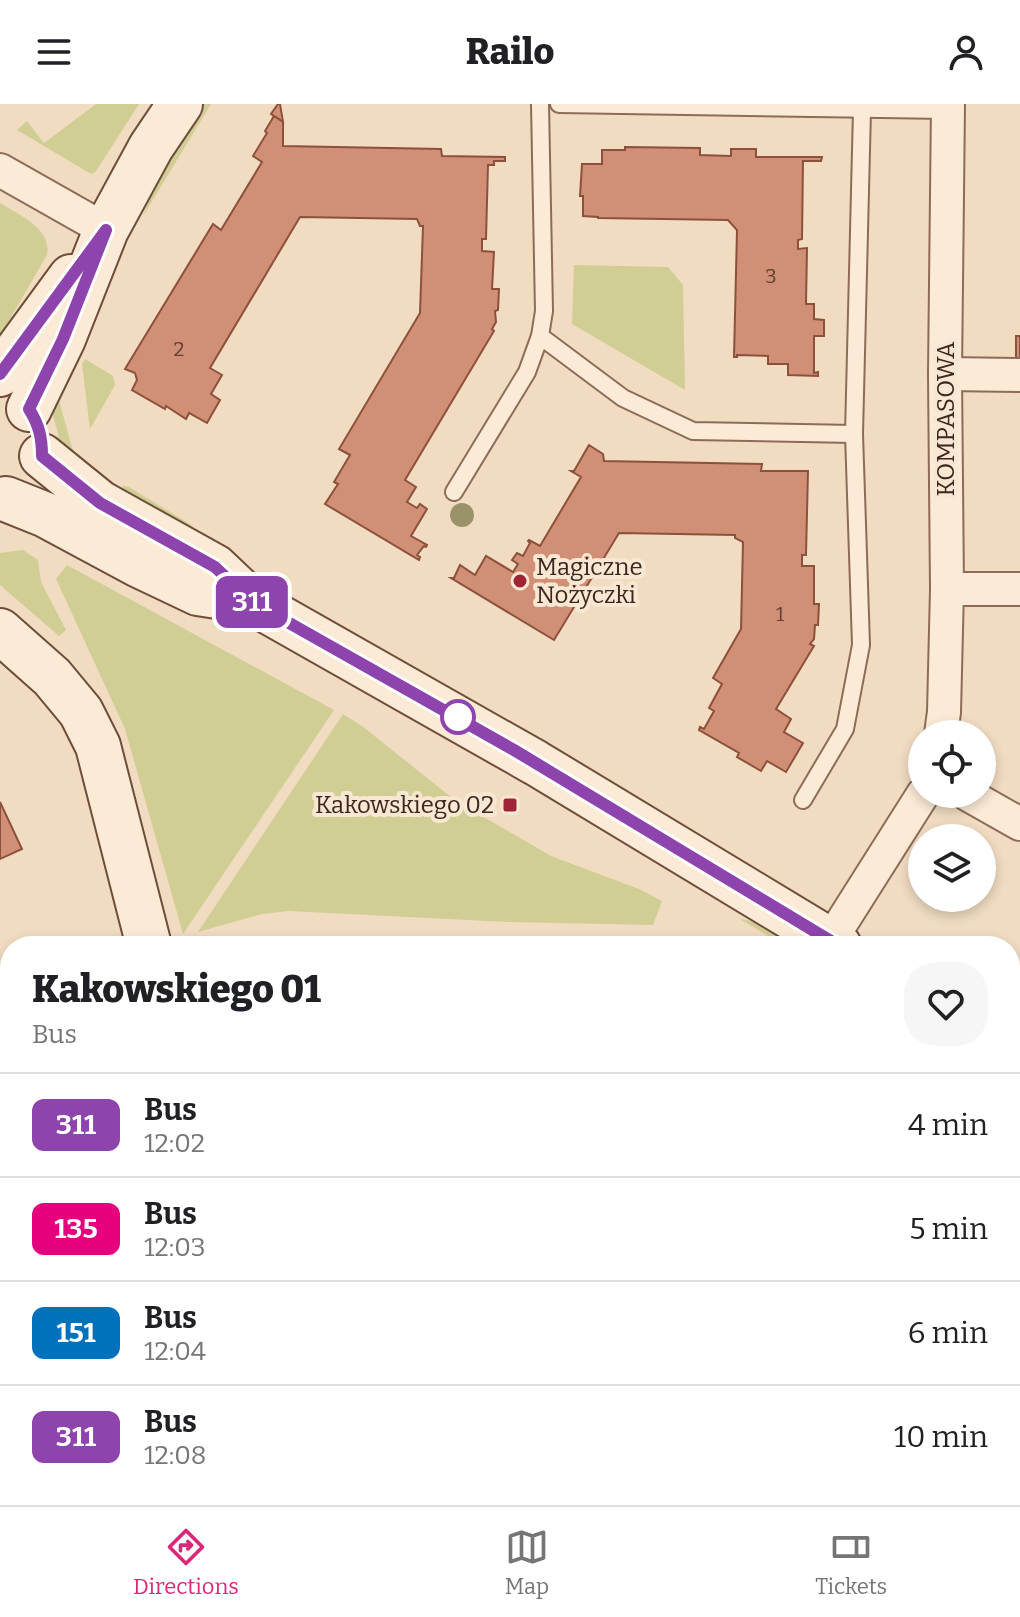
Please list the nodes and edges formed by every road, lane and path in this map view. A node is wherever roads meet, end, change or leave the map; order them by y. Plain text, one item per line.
1 (180, 104) edge
2 (540, 104) edge
3 (559, 104) edge
4 (948, 107) edge
5 (862, 110) junction
6 (0, 170) edge
7 (106, 230) junction
8 (540, 336) junction
9 (0, 374) edge
10 (945, 374) junction
11 (1020, 375) edge
12 (14, 400) edge
13 (854, 434) junction
14 (42, 456) junction
15 (454, 492) dead end
16 (3, 500) edge
17 (947, 589) junction
18 (1020, 589) edge
19 (252, 602) junction
20 (0, 631) edge
21 (943, 720) edge
22 (803, 800) dead end
23 (915, 808) edge
24 (992, 808) edge
25 (1020, 824) edge
26 (146, 936) edge
27 (823, 936) edge
28 (839, 936) edge

1 - 7 street
2 - 8 lane
3 - 5 lane
4 - 5 lane
4 - 10 street, KOMPASOWA
5 - 13 lane
6 - 7 street
7 - 9 street
7 - 12 street
8 - 13 lane
8 - 15 lane
10 - 11 street
10 - 17 street, KOMPASOWA
12 - 14 street
13 - 22 lane
14 - 16 street
14 - 19 street
16 - 19 street
17 - 18 street
17 - 21 street, KOMPASOWA
19 - 27 street
20 - 26 street
23 - 28 street
24 - 25 street

